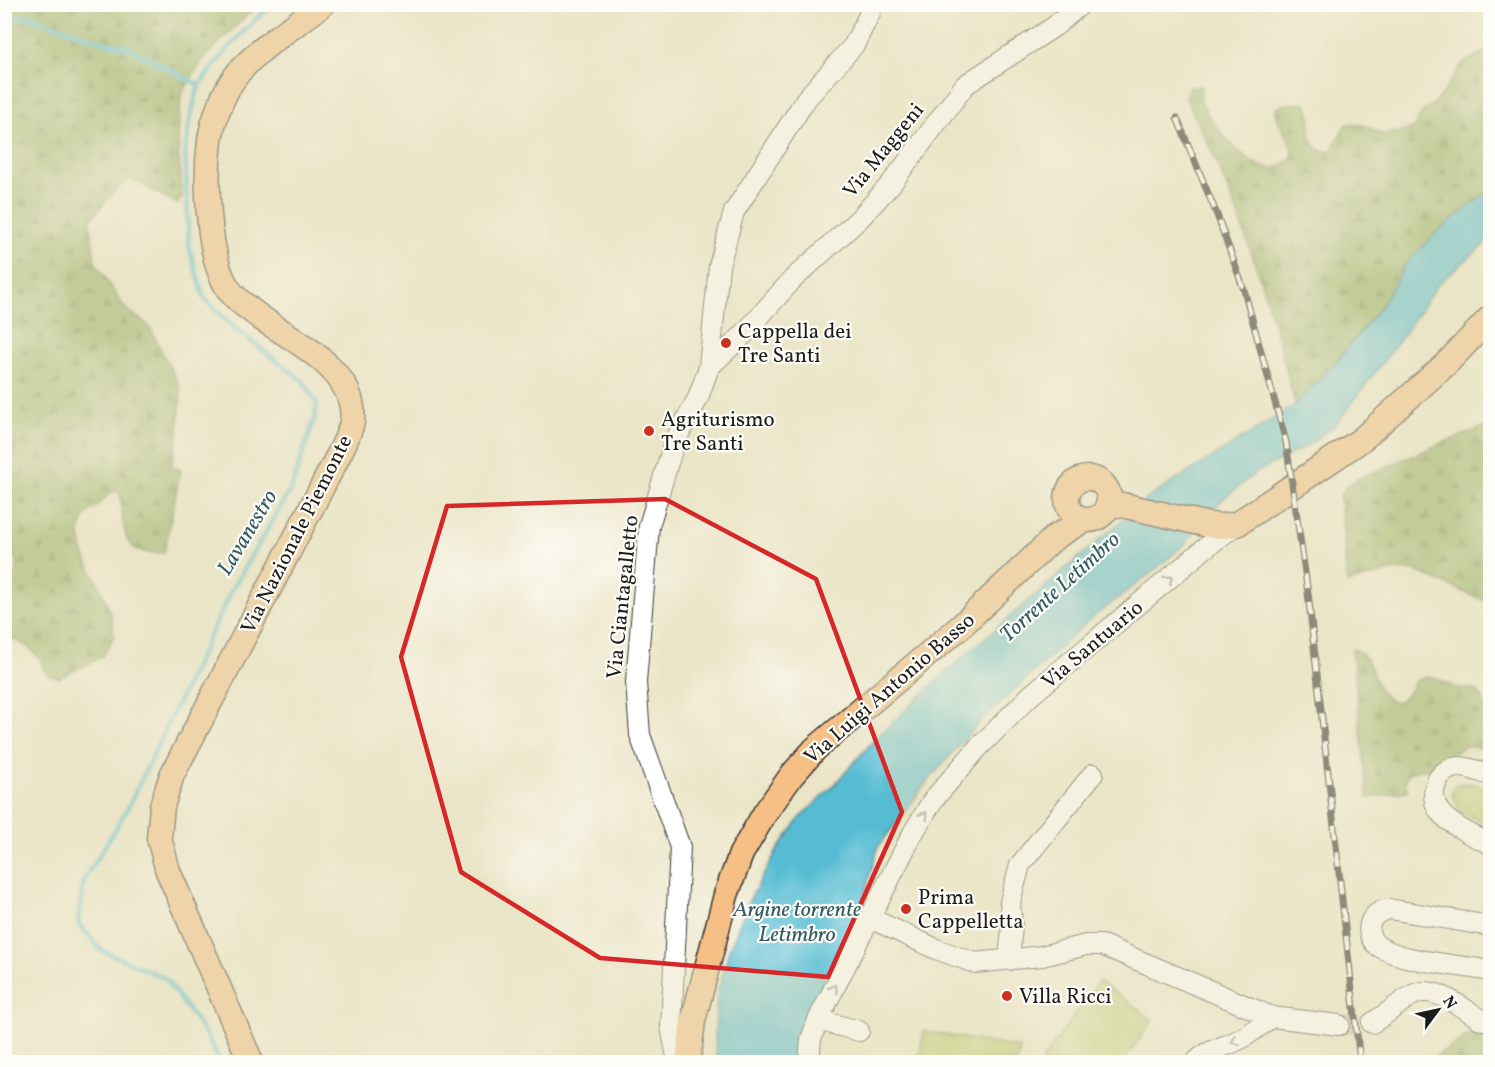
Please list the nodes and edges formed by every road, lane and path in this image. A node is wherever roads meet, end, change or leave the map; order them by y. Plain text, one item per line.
1 (323, 4) edge
2 (872, 4) edge
3 (1081, 4) edge
4 (1491, 318) edge
5 (709, 367) junction
6 (1119, 506) junction
7 (1076, 513) junction
8 (1237, 524) junction
9 (1094, 774) dead end
10 (1491, 775) edge
11 (1491, 844) edge
12 (870, 918) junction
13 (1491, 926) edge
14 (1009, 960) junction
15 (1491, 971) edge
16 (1272, 1017) junction
17 (818, 1020) junction
18 (1491, 1020) edge
19 (1372, 1023) tunnel mouth
20 (1339, 1025) tunnel mouth
21 (859, 1031) dead end
22 (251, 1062) edge
23 (678, 1062) edge
24 (688, 1062) edge
25 (808, 1062) edge
26 (1196, 1062) edge

1 - 22 main road, Via Nazionale Piemonte
2 - 5 street, Via Ciantagalletto
3 - 5 street, Via Maggeni
4 - 8 main road, Via Santuario
5 - 23 street, Via Ciantagalletto
6 - 7 main road
6 - 7 main road, Via Luigi Antonio Basso
6 - 8 main road
7 - 24 main road, Via Luigi Antonio Basso
12 -> 8 street, Via Santuario
9 - 14 street
10 - 11 street
12 - 14 street
17 -> 12 street, Via Santuario
13 - 15 street
14 - 16 street
16 - 20 street
16 -> 26 street
17 - 21 street
17 - 25 street, Via Santuario
18 - 19 street

